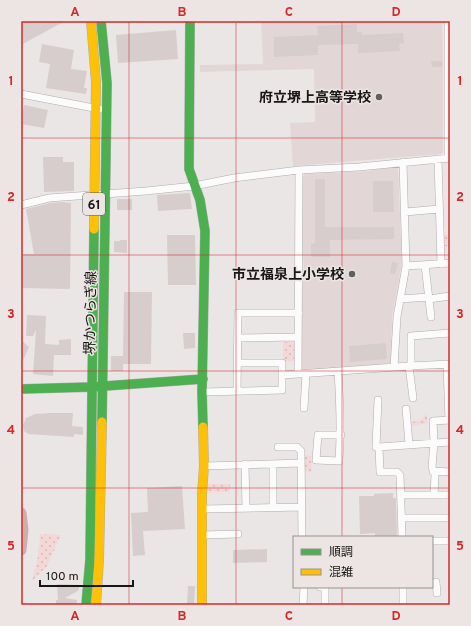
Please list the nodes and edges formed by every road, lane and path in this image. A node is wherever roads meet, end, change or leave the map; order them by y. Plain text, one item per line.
1 (91, 21) edge
2 (101, 21) edge
3 (190, 21) edge
4 (448, 21) edge
5 (449, 43) edge
6 (21, 94) edge
7 (96, 108) junction
8 (107, 111) junction
9 (449, 158) edge
10 (438, 159) junction
11 (403, 162) junction
12 (299, 170) junction
13 (194, 186) junction
14 (105, 194) junction
15 (94, 195) junction
16 (21, 205) edge
17 (439, 209) junction
18 (405, 212) junction
19 (450, 263) edge
20 (441, 264) junction
21 (425, 265) junction
22 (406, 266) junction
23 (450, 296) edge
24 (429, 298) junction
25 (400, 299) junction
26 (299, 313) junction
27 (431, 317) dead end
28 (450, 333) edge
29 (238, 338) junction
30 (297, 338) junction
31 (238, 364) junction
32 (449, 365) edge
33 (410, 366) junction
34 (394, 367) junction
35 (338, 372) junction
36 (298, 374) junction
37 (306, 374) junction
38 (282, 375) junction
39 (203, 379) junction
40 (103, 386) junction
41 (91, 387) junction
42 (21, 389) edge
43 (237, 391) junction
44 (202, 392) junction
45 (413, 398) dead end
46 (378, 400) dead end
47 (304, 408) dead end
48 (406, 409) dead end
49 (450, 420) edge
50 (341, 435) junction
51 (434, 442) junction
52 (450, 442) edge
53 (409, 444) junction
54 (278, 447) dead end
55 (379, 447) junction
56 (301, 463) junction
57 (245, 464) junction
58 (273, 464) junction
59 (204, 466) junction
60 (433, 472) junction
61 (450, 472) edge
62 (401, 495) junction
63 (434, 495) junction
64 (450, 495) edge
65 (302, 507) junction
66 (246, 508) junction
67 (273, 508) junction
68 (202, 509) junction
69 (401, 518) junction
70 (450, 518) edge
71 (202, 534) junction
72 (238, 534) dead end
73 (302, 536) edge
74 (402, 536) edge
75 (433, 541) edge
76 (450, 541) edge
77 (437, 582) edge
78 (304, 588) edge
79 (325, 588) edge
80 (403, 588) edge
81 (437, 593) dead end
82 (86, 605) edge
83 (96, 605) edge
84 (202, 605) edge
85 (303, 605) edge
86 (325, 605) edge
87 (403, 605) edge

1 - 7 main road, 堺かつらぎ線 / 61
2 - 8 main road, 堺かつらぎ線 / 61
3 - 13 main road
4 - 5 street
5 - 9 street
6 - 7 street
7 - 8 street
7 - 15 main road, 堺かつらぎ線 / 61
8 - 14 main road, 堺かつらぎ線 / 61
9 - 10 street
10 - 11 street
10 - 17 street
11 - 12 street
11 - 18 street
12 - 13 street
12 - 26 street
13 - 14 street
13 - 39 main road
14 - 15 street
14 - 40 main road, 堺かつらぎ線 / 61
15 - 16 street
15 - 41 main road, 堺かつらぎ線 / 61
17 - 18 street
17 - 20 street
18 - 22 street
19 - 20 street
20 - 21 street
21 - 22 street
21 - 24 street
22 - 25 street
23 - 24 street
24 - 25 street
24 - 27 street
25 - 34 street
26 - 29 street
26 - 30 street
28 - 33 street
29 - 30 street
29 - 31 street
30 - 36 street
31 - 38 street
31 - 43 street
32 - 33 street
32 - 49 street
33 - 34 street
33 - 45 street
34 - 35 street
35 - 37 street
35 - 50 street
36 - 37 street
36 - 38 street
37 - 47 street
38 - 43 street
39 - 40 main road
39 - 44 main road
40 - 41 main road
40 - 83 main road, 堺かつらぎ線 / 61
41 - 42 main road
41 - 82 main road, 堺かつらぎ線 / 61
43 - 44 street
44 - 59 main road
46 - 55 street
48 - 53 street
49 - 51 street
50 - 50 street
51 - 52 street
51 - 53 street
51 - 60 street
53 - 55 street
54 - 56 street
55 - 62 street
56 - 58 street
56 - 65 street
57 - 58 street
57 - 59 street
57 - 66 street
58 - 67 street
59 - 68 main road
60 - 61 street
60 - 63 street
62 - 63 street
62 - 69 street
63 - 64 street
65 - 67 street
65 - 73 street
66 - 67 street
66 - 68 street
68 - 71 main road
69 - 70 street
69 - 74 street
71 - 72 street
71 - 84 main road
75 - 76 street
77 - 81 street
78 - 85 street
79 - 86 street
80 - 87 street

